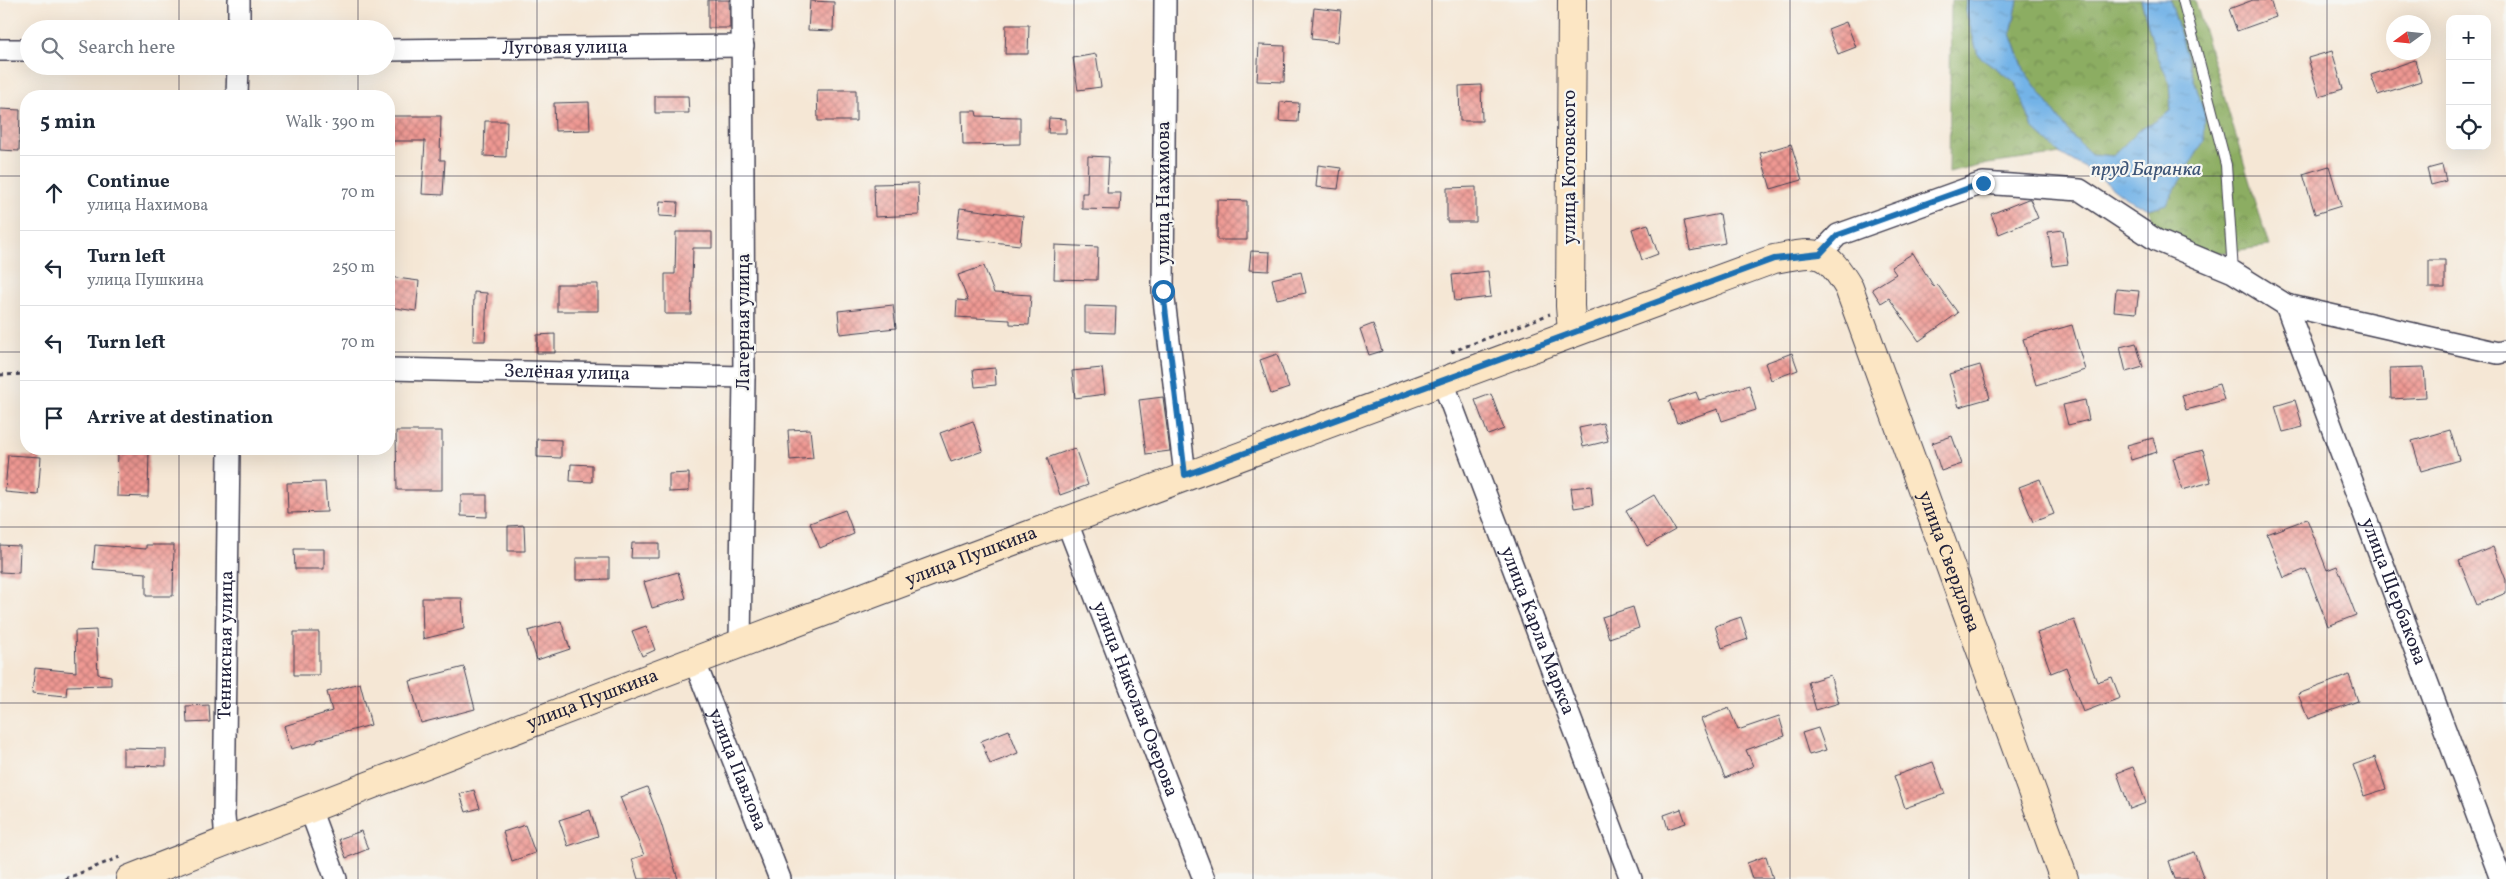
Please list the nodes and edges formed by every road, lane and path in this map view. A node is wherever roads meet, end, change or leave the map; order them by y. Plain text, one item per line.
1 (239, 0) edge
2 (742, 0) edge
3 (1165, 0) edge
4 (1572, 0) edge
5 (2183, 0) edge
6 (239, 20) edge
7 (743, 46) junction
8 (0, 50) edge
9 (20, 50) edge
10 (395, 50) edge
11 (238, 75) edge
12 (238, 90) edge
13 (1820, 254) junction
14 (2233, 272) junction
15 (2286, 305) junction
16 (1572, 333) junction
17 (2506, 351) edge
18 (395, 369) edge
19 (20, 374) edge
20 (0, 376) edge
21 (744, 377) junction
22 (1443, 382) junction
23 (229, 455) edge
24 (1185, 475) junction
25 (1066, 520) junction
26 (740, 643) junction
27 (694, 660) junction
28 (310, 809) junction
29 (226, 841) junction
30 (130, 879) edge
31 (336, 879) edge
32 (780, 879) edge
33 (1204, 879) edge
34 (1630, 879) edge
35 (2064, 879) edge
36 (2502, 879) edge

1 - 6 street
2 - 7 street, Лагерная улица
3 - 24 street, улица Нахимова
4 - 16 main road, улица Котовского
5 - 14 lane
7 - 10 street, Луговая улица
7 - 21 street, Лагерная улица
8 - 9 street
11 - 12 street
13 - 14 street
13 - 16 main road, улица Пушкина
13 - 35 main road, улица Свердлова
14 - 15 street
15 - 17 street
15 - 36 street, улица Щербакова
16 - 22 main road, улица Пушкина
18 - 21 street, Зелёная улица
19 - 20 path
21 - 26 street, Лагерная улица
22 - 24 main road, улица Пушкина
22 - 34 street, улица Карла Маркса
23 - 29 street, Теннисная улица
24 - 25 main road, улица Пушкина
25 - 26 main road, улица Пушкина
25 - 33 street, улица Николая Озерова
26 - 27 main road, улица Пушкина
27 - 28 main road, улица Пушкина
27 - 32 street, улица Павлова
28 - 29 main road, улица Пушкина
28 - 31 street
29 - 30 main road, улица Пушкина

